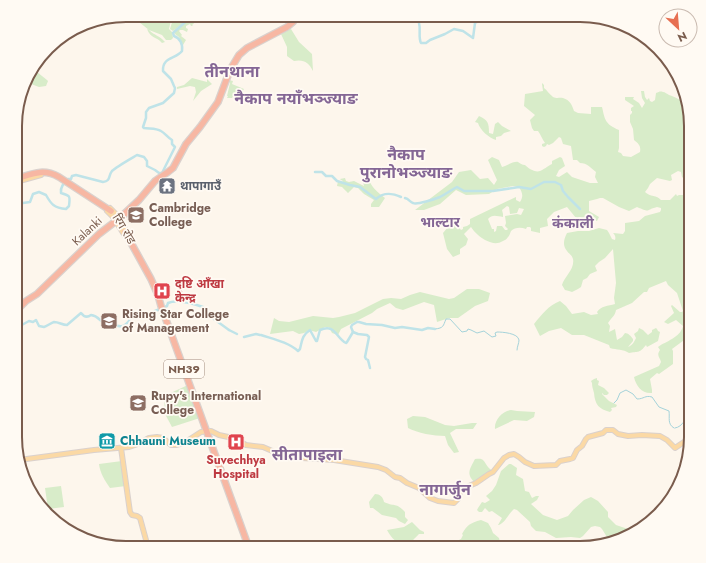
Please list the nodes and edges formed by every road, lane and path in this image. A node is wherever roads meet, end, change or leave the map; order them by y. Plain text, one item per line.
1 (293, 22) edge
2 (22, 177) edge
3 (22, 178) edge
4 (62, 179) junction
5 (71, 185) junction
6 (110, 211) dead end
7 (119, 218) junction
8 (125, 232) dead end
9 (145, 270) junction
10 (22, 305) edge
11 (207, 429) junction
12 (684, 442) edge
13 (112, 448) junction
14 (121, 448) junction
15 (122, 453) junction
16 (25, 459) edge
17 (146, 541) edge
18 (246, 541) edge

1 - 7 highway, Kalanki
2 - 4 main road
3 - 4 highway
4 - 5 highway
5 - 6 highway
5 - 7 main road, रिंग रोड
7 - 9 main road, रिंग रोड
7 - 10 highway, Kalanki
8 - 9 highway, NH39
9 - 11 highway, NH39
11 - 12 main road
11 - 14 main road
11 - 18 highway, NH39
13 - 14 main road
13 - 15 main road
13 - 16 main road
14 - 15 main road
15 - 17 main road

